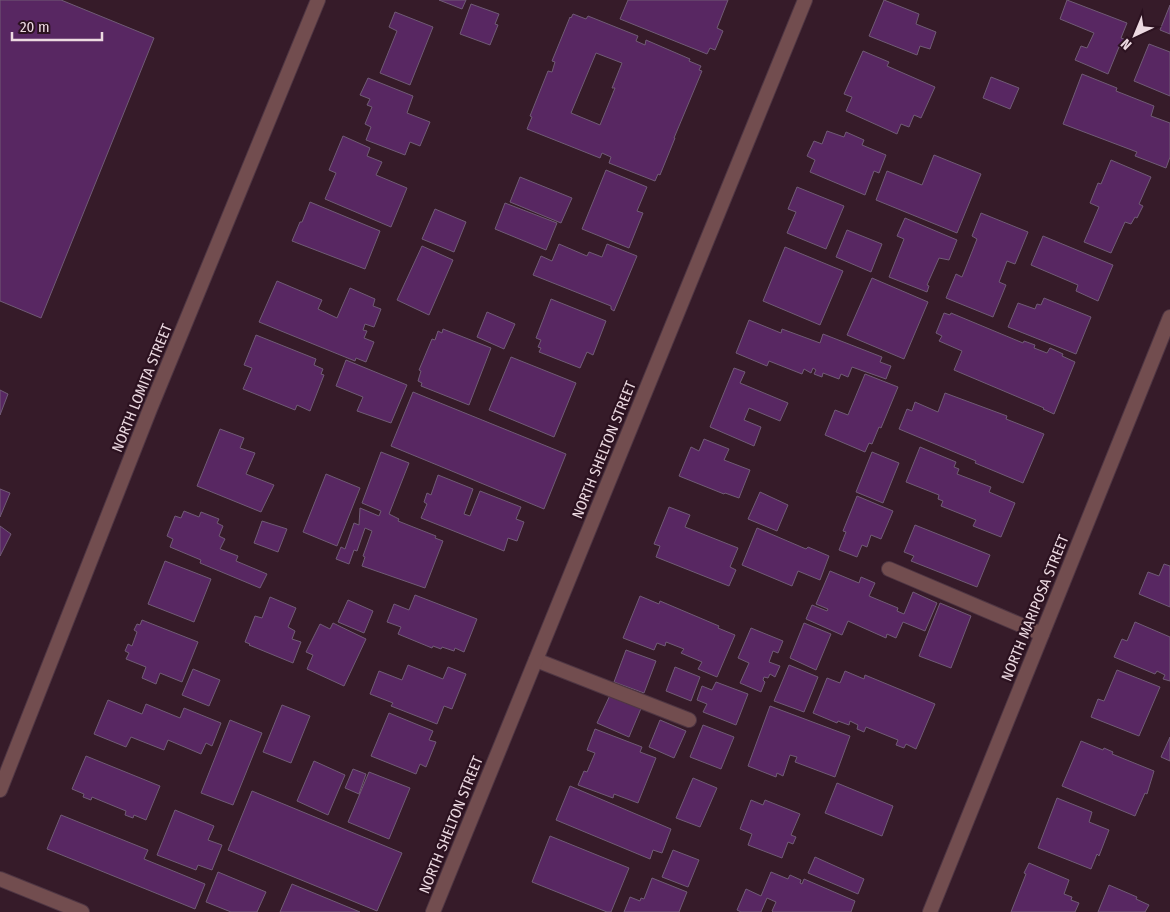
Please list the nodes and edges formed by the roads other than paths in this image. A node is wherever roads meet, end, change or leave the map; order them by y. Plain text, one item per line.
1 (318, 0) edge
2 (805, 0) edge
3 (1170, 317) edge
4 (890, 569) dead end
5 (1042, 634) junction
6 (536, 660) junction
7 (689, 720) dead end
8 (0, 790) edge
9 (0, 879) edge
10 (82, 912) edge
11 (433, 912) edge
12 (930, 912) edge

1 - 8 street, NORTH LOMITA STREET
2 - 6 street, NORTH SHELTON STREET
3 - 5 street, NORTH MARIPOSA STREET
4 - 5 street
5 - 12 street, NORTH MARIPOSA STREET
6 - 7 street
6 - 11 street, NORTH SHELTON STREET
9 - 10 street

